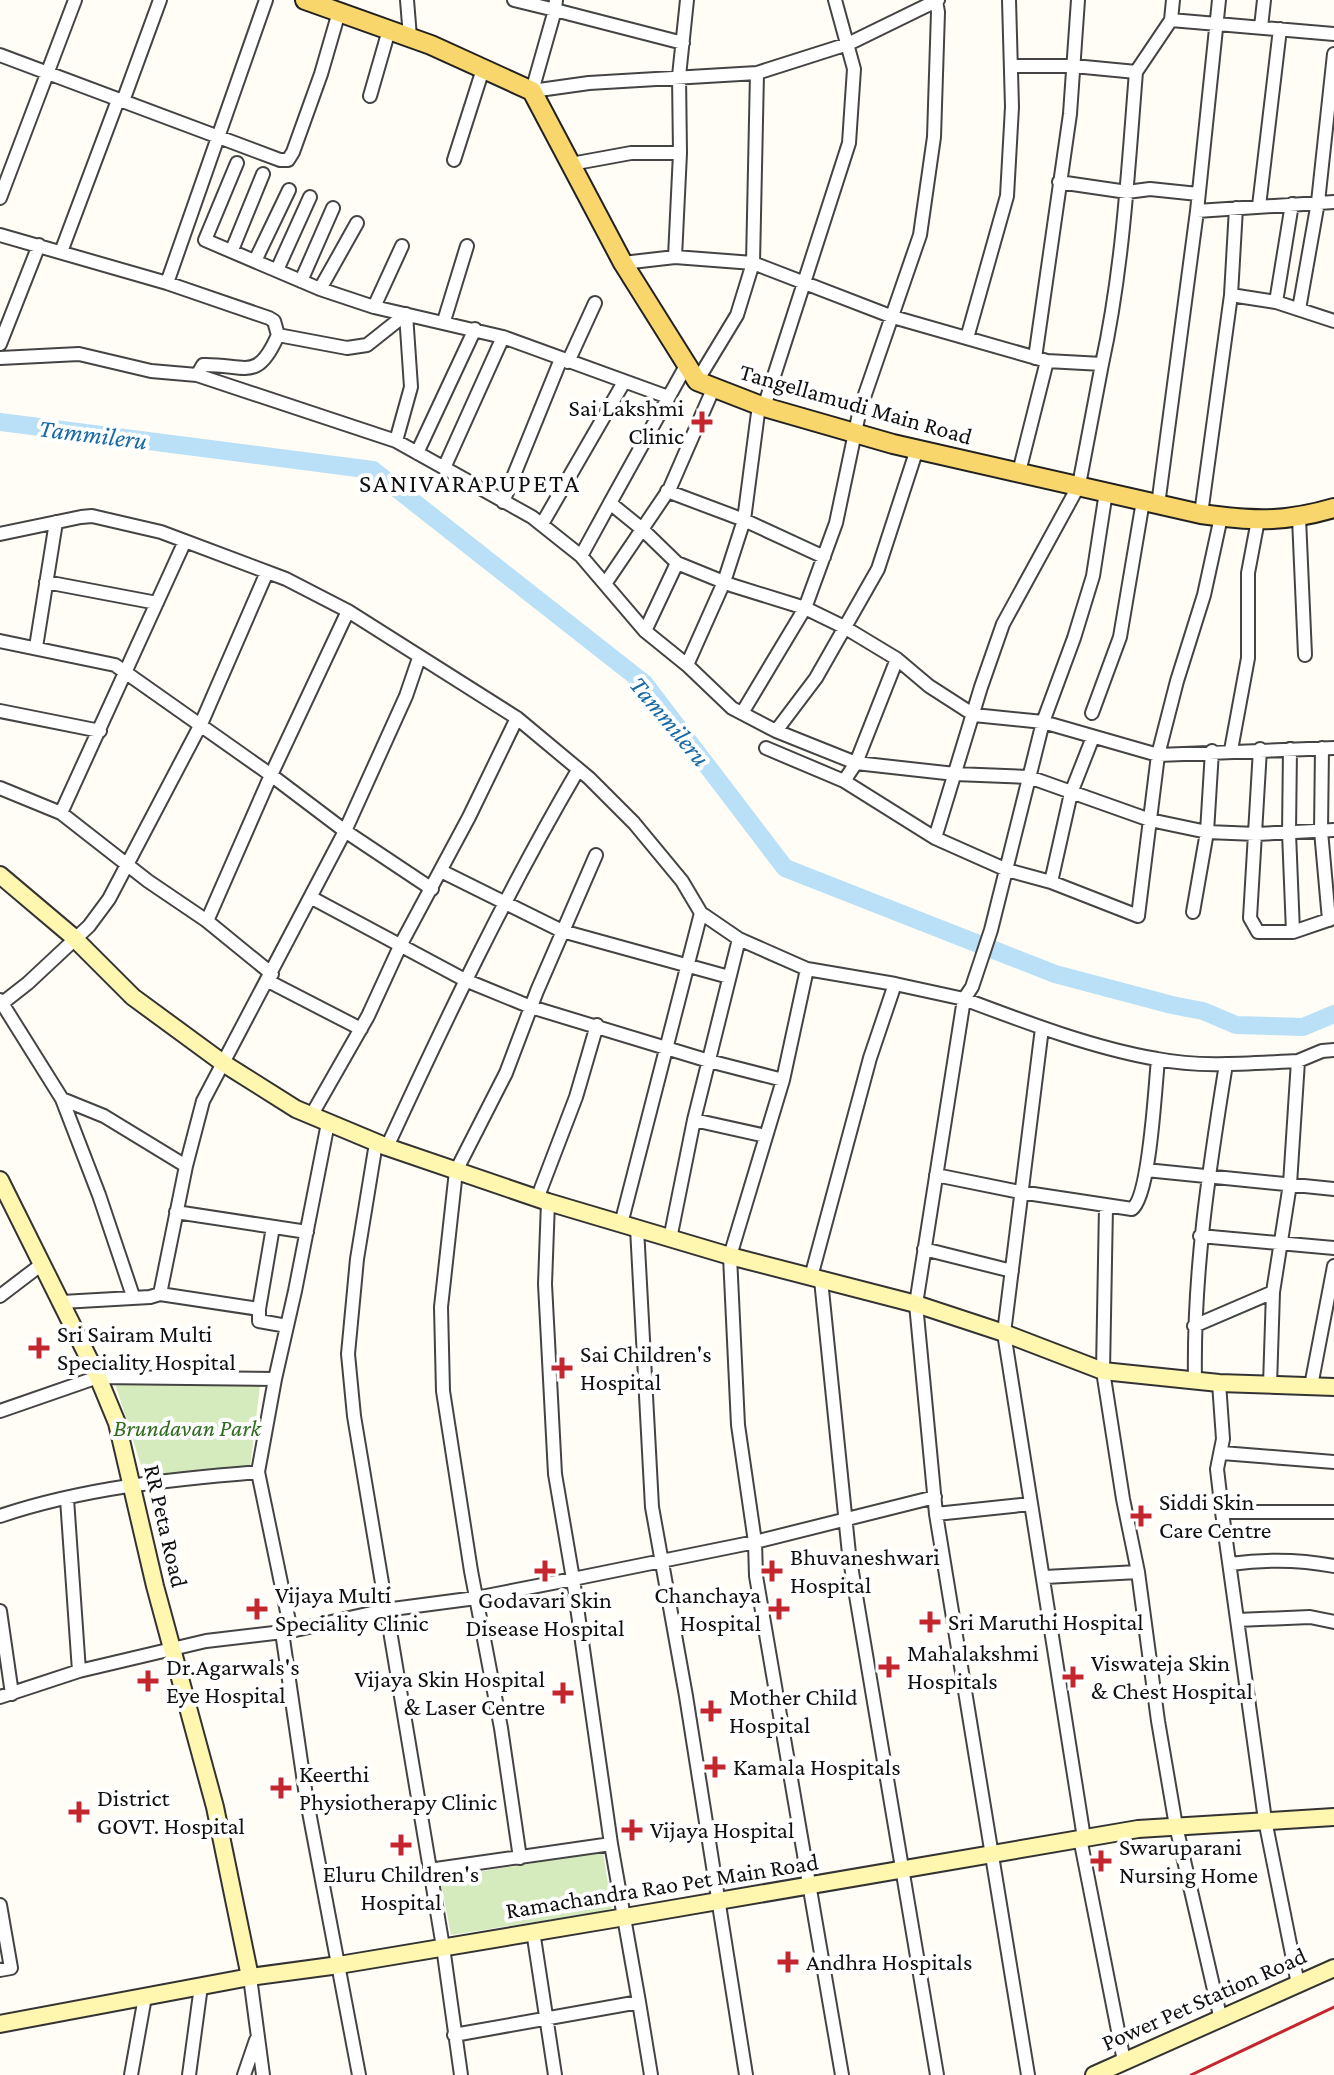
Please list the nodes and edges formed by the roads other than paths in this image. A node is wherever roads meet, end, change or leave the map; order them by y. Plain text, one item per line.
1 (75, 0) edge
2 (160, 0) edge
3 (266, 0) edge
4 (407, 0) edge
5 (514, 0) edge
6 (687, 0) edge
7 (835, 0) edge
8 (1009, 0) edge
9 (1078, 0) edge
10 (1173, 0) edge
11 (1219, 0) edge
12 (1264, 0) edge
13 (310, 1) edge
14 (937, 1) edge
15 (556, 5) edge
16 (339, 12) junction
17 (1171, 20) junction
18 (1216, 24) junction
19 (1261, 27) junction
20 (1280, 29) junction
21 (389, 30) junction
22 (1334, 34) edge
23 (410, 37) junction
24 (683, 43) junction
25 (848, 44) junction
26 (1334, 54) edge
27 (0, 55) edge
28 (1011, 66) junction
29 (1074, 66) junction
30 (483, 69) junction
31 (1136, 72) junction
32 (47, 73) junction
33 (757, 73) junction
34 (679, 76) junction
35 (532, 91) junction
36 (370, 96) dead end
37 (120, 100) junction
38 (217, 137) junction
39 (680, 153) junction
40 (454, 160) dead end
41 (237, 163) dead end
42 (571, 164) junction
43 (263, 174) dead end
44 (1059, 182) junction
45 (289, 190) dead end
46 (1127, 192) junction
47 (1198, 194) junction
48 (310, 197) dead end
49 (0, 198) edge
50 (1318, 202) junction
51 (1334, 202) edge
52 (1292, 204) junction
53 (1259, 206) junction
54 (333, 208) dead end
55 (1236, 208) junction
56 (1197, 211) junction
57 (357, 223) dead end
58 (184, 232) junction
59 (0, 235) edge
60 (205, 240) junction
61 (39, 245) junction
62 (402, 246) dead end
63 (467, 246) dead end
64 (232, 250) junction
65 (61, 252) junction
66 (675, 257) junction
67 (255, 261) junction
68 (623, 263) junction
69 (753, 263) junction
70 (277, 270) junction
71 (301, 281) junction
72 (806, 282) junction
73 (167, 283) junction
74 (320, 289) junction
75 (1231, 295) junction
76 (1276, 302) junction
77 (595, 303) dead end
78 (374, 307) junction
79 (1299, 309) junction
80 (406, 314) junction
81 (893, 317) junction
82 (1333, 318) edge
83 (444, 321) junction
84 (475, 329) junction
85 (278, 335) junction
86 (503, 337) junction
87 (967, 338) junction
88 (0, 344) edge
89 (0, 358) edge
90 (1041, 360) junction
91 (564, 361) junction
92 (1102, 364) junction
93 (197, 375) junction
94 (700, 377) junction
95 (624, 382) junction
96 (668, 397) junction
97 (762, 406) junction
98 (854, 432) junction
99 (396, 441) junction
100 (917, 449) junction
101 (417, 453) junction
102 (444, 468) junction
103 (1019, 472) junction
104 (1079, 485) junction
105 (667, 491) junction
106 (1106, 492) junction
107 (503, 502) junction
108 (610, 503) junction
109 (1151, 503) junction
110 (1334, 508) edge
111 (1201, 514) junction
112 (1221, 517) junction
113 (1299, 518) junction
114 (744, 520) junction
115 (1258, 520) junction
116 (56, 522) junction
117 (542, 524) junction
118 (642, 529) junction
119 (0, 534) edge
120 (185, 541) junction
121 (581, 556) junction
122 (824, 557) junction
123 (677, 563) junction
124 (267, 572) junction
125 (46, 582) junction
126 (724, 582) junction
127 (605, 584) junction
128 (157, 603) junction
129 (805, 608) junction
130 (348, 611) junction
131 (844, 627) junction
132 (645, 631) junction
133 (0, 641) edge
134 (36, 647) junction
135 (1305, 655) dead end
136 (419, 658) junction
137 (897, 659) junction
138 (687, 665) junction
139 (127, 671) junction
140 (0, 711) edge
141 (742, 713) junction
142 (1092, 713) dead end
143 (974, 715) junction
144 (517, 718) junction
145 (1043, 722) junction
146 (201, 724) junction
147 (100, 731) junction
148 (776, 731) junction
149 (1093, 737) junction
150 (766, 748) dead end
151 (1328, 748) edge
152 (1260, 749) junction
153 (1290, 749) junction
154 (1231, 750) junction
155 (1212, 751) junction
156 (1158, 755) junction
157 (856, 763) junction
158 (578, 770) junction
159 (955, 774) junction
160 (271, 775) junction
161 (1029, 777) junction
162 (844, 781) junction
163 (0, 788) edge
164 (1071, 793) junction
165 (61, 813) junction
166 (1150, 820) junction
167 (345, 831) junction
168 (1328, 831) edge
169 (1207, 832) junction
170 (1289, 833) junction
171 (1256, 834) junction
172 (935, 838) junction
173 (596, 855) dead end
174 (129, 864) junction
175 (1007, 870) junction
176 (441, 871) junction
177 (1, 878) edge
178 (1051, 882) junction
179 (432, 889) junction
180 (312, 898) junction
181 (506, 904) junction
182 (1193, 912) dead end
183 (701, 913) junction
184 (1331, 919) edge
185 (207, 921) junction
186 (562, 931) junction
187 (1293, 932) junction
188 (74, 939) junction
189 (739, 939) junction
190 (401, 944) junction
191 (686, 967) junction
192 (807, 969) junction
193 (729, 977) junction
194 (270, 978) junction
195 (465, 980) junction
196 (895, 984) junction
197 (964, 999) junction
198 (1, 1003) edge
199 (531, 1007) junction
200 (597, 1025) junction
201 (1042, 1028) junction
202 (361, 1029) junction
203 (665, 1048) junction
204 (1334, 1050) edge
205 (1158, 1060) junction
206 (709, 1061) junction
207 (1298, 1061) junction
208 (223, 1063) junction
209 (1226, 1064) junction
210 (783, 1080) junction
211 (62, 1099) junction
212 (311, 1116) junction
213 (694, 1120) junction
214 (328, 1123) junction
215 (766, 1136) junction
216 (382, 1145) junction
217 (186, 1166) junction
218 (1146, 1170) junction
219 (456, 1171) junction
220 (936, 1175) junction
221 (1207, 1176) junction
222 (0, 1180) edge
223 (1290, 1184) junction
224 (1334, 1189) edge
225 (1020, 1192) junction
226 (542, 1201) junction
227 (1106, 1206) junction
228 (176, 1212) junction
229 (629, 1226) junction
230 (273, 1227) junction
231 (307, 1232) junction
232 (1200, 1236) junction
233 (670, 1239) junction
234 (1283, 1244) junction
235 (1334, 1248) edge
236 (924, 1249) junction
237 (730, 1256) junction
238 (42, 1264) junction
239 (1334, 1266) edge
240 (1012, 1271) junction
241 (816, 1279) junction
242 (1331, 1291) edge
243 (1273, 1292) junction
244 (160, 1294) junction
245 (0, 1296) edge
246 (133, 1296) junction
247 (62, 1302) junction
248 (916, 1304) junction
249 (259, 1309) junction
250 (287, 1326) junction
251 (1194, 1326) junction
252 (1327, 1328) edge
253 (1004, 1333) junction
254 (1103, 1371) junction
255 (98, 1377) junction
256 (275, 1379) junction
257 (1195, 1381) junction
258 (1219, 1383) junction
259 (1270, 1385) junction
260 (1311, 1386) junction
261 (1334, 1387) edge
262 (0, 1411) edge
263 (1222, 1453) junction
264 (1334, 1462) edge
265 (258, 1472) junction
266 (133, 1486) junction
267 (935, 1497) junction
268 (67, 1499) junction
269 (1031, 1504) junction
270 (1222, 1512) junction
271 (1334, 1512) edge
272 (936, 1514) junction
273 (0, 1516) edge
274 (845, 1520) junction
275 (755, 1542) junction
276 (662, 1561) junction
277 (1230, 1564) junction
278 (1334, 1566) edge
279 (1138, 1572) junction
280 (1045, 1577) junction
281 (573, 1579) junction
282 (476, 1598) junction
283 (385, 1610) junction
284 (0, 1611) edge
285 (1237, 1620) junction
286 (1334, 1622) edge
287 (287, 1631) junction
288 (2, 1645) edge
289 (173, 1648) junction
290 (79, 1671) junction
291 (6, 1695) edge
292 (1334, 1817) edge
293 (1265, 1820) junction
294 (1176, 1826) junction
295 (1082, 1838) junction
296 (611, 1844) junction
297 (991, 1855) junction
298 (520, 1858) junction
299 (429, 1870) junction
300 (902, 1870) junction
301 (809, 1886) junction
302 (717, 1902) junction
303 (0, 1905) edge
304 (625, 1917) junction
305 (533, 1931) junction
306 (443, 1947) junction
307 (339, 1965) junction
308 (1334, 1968) edge
309 (0, 1970) edge
310 (250, 1977) junction
311 (1298, 1984) junction
312 (201, 1986) junction
313 (145, 1997) junction
314 (639, 2002) junction
315 (547, 2018) junction
316 (1221, 2020) junction
317 (0, 2024) edge
318 (454, 2035) junction
319 (258, 2036) junction
320 (1124, 2061) junction
321 (131, 2075) edge
322 (189, 2075) edge
323 (244, 2075) edge
324 (263, 2075) edge
325 (359, 2075) edge
326 (461, 2075) edge
327 (555, 2075) edge
328 (651, 2075) edge
329 (746, 2075) edge
330 (842, 2075) edge
331 (937, 2075) edge
332 (1028, 2075) edge
333 (1094, 2075) edge

1 - 32 street
2 - 37 street
3 - 38 street
4 - 23 street
5 - 15 street
6 - 24 street
7 - 25 street
8 - 28 street
9 - 29 street
10 - 17 street
11 - 18 street
12 - 19 street
13 - 16 main road
14 - 25 street
14 - 81 street
15 - 24 street
15 - 35 street
16 - 21 main road
16 - 38 street
17 - 18 street
17 - 31 street
18 - 19 street
18 - 47 street
19 - 20 street
20 - 22 street
20 - 53 street
21 - 23 main road
21 - 36 street
23 - 30 main road
24 - 34 street
25 - 33 street
25 - 72 street
26 - 50 street
27 - 32 street
28 - 29 street
28 - 87 street
29 - 31 street
29 - 44 street
30 - 35 main road
30 - 40 street
31 - 46 street
32 - 37 street
32 - 49 street
33 - 34 street
33 - 69 street
34 - 35 street
34 - 39 street
35 - 42 main road
37 - 38 street
37 - 65 street
38 - 58 street
39 - 42 street
39 - 66 street
41 - 60 street
42 - 68 main road
43 - 64 street
44 - 46 street
44 - 90 street
45 - 67 street
46 - 47 street
46 - 92 street
47 - 56 street
48 - 70 street
50 - 51 street
50 - 52 street
50 - 79 street
52 - 53 street
52 - 76 street
53 - 55 street
54 - 71 street
55 - 56 street
55 - 75 street
56 - 109 street
57 - 74 street
58 - 60 street
58 - 73 street
59 - 61 street
60 - 64 street
61 - 65 street
61 - 88 street
62 - 78 street
63 - 83 street
64 - 67 street
65 - 73 street
66 - 68 street
66 - 69 street
67 - 70 street
68 - 94 main road
69 - 72 street
69 - 94 street
70 - 71 street
71 - 74 street
72 - 81 street
72 - 97 street
73 - 85 street
74 - 78 street
75 - 76 street
75 - 111 street
76 - 79 street
77 - 91 street
78 - 80 street
79 - 82 street
80 - 83 street
80 - 85 street
80 - 99 street
81 - 87 street
81 - 98 street
83 - 84 street
84 - 86 street
84 - 101 street
85 - 93 street
86 - 91 street
86 - 102 street
87 - 90 street
89 - 93 street
90 - 92 street
90 - 103 street
91 - 95 street
91 - 107 street
92 - 104 street
93 - 99 street
94 - 96 street
94 - 97 main road, Tangellamudi Main Road
94 - 105 street
95 - 96 street
95 - 117 street
96 - 108 street
97 - 98 main road, Tangellamudi Main Road
97 - 114 street
98 - 100 main road, Tangellamudi Main Road
98 - 122 street
99 - 101 street
100 - 103 main road, Tangellamudi Main Road
100 - 131 street
101 - 102 street
102 - 107 street
103 - 104 main road, Tangellamudi Main Road
104 - 106 main road, Tangellamudi Main Road
104 - 143 street
105 - 114 street
105 - 118 street
106 - 109 main road, Tangellamudi Main Road
106 - 145 street
107 - 117 street
108 - 118 street
108 - 121 street
109 - 111 main road, Tangellamudi Main Road
109 - 142 street
110 - 113 main road, Tangellamudi Main Road
111 - 112 main road, Tangellamudi Main Road
112 - 115 main road, Tangellamudi Main Road
112 - 156 street
113 - 115 main road, Tangellamudi Main Road
113 - 135 street
114 - 122 street
114 - 126 street
115 - 154 street
116 - 119 street
116 - 120 street
116 - 125 street
117 - 121 street
118 - 123 street
118 - 127 street
120 - 124 street
120 - 128 street
121 - 127 street
122 - 129 street
123 - 126 street
123 - 132 street
124 - 130 street
124 - 146 street
125 - 128 street
125 - 134 street
126 - 129 street
126 - 138 street
127 - 132 street
128 - 139 street
129 - 131 street
129 - 141 street
130 - 136 street
130 - 160 street
131 - 137 street
131 - 148 street
132 - 138 street
133 - 134 street
134 - 139 street
136 - 144 street
136 - 167 street
137 - 143 street
137 - 157 street
138 - 141 street
139 - 146 street
139 - 147 street
140 - 147 street
141 - 148 street
143 - 145 street
143 - 159 street
144 - 158 street
144 - 176 street
145 - 149 street
145 - 161 street
146 - 160 street
146 - 174 street
147 - 165 street
148 - 157 street
149 - 156 street
149 - 164 street
150 - 162 street
151 - 153 street
151 - 168 street
152 - 153 street
152 - 154 street
152 - 171 street
153 - 170 street
154 - 155 street
155 - 156 street
155 - 169 street
156 - 166 street
157 - 159 street
157 - 162 street
158 - 181 street
158 - 183 street
159 - 161 street
159 - 172 street
160 - 167 street
160 - 185 street
161 - 164 street
161 - 175 street
162 - 172 street
163 - 165 street
164 - 166 street
164 - 178 street
165 - 174 street
166 - 169 street
166 - 178 street
167 - 179 street
167 - 180 street
168 - 170 street
168 - 184 street
169 - 171 street
169 - 182 street
170 - 171 street
170 - 187 street
171 - 187 street
172 - 175 street
173 - 186 street
174 - 185 street
174 - 188 street
175 - 178 street
175 - 197 street
176 - 179 street
176 - 181 street
177 - 188 street
179 - 190 street
180 - 190 street
180 - 194 street
181 - 186 street
181 - 195 street
183 - 189 street
183 - 191 street
184 - 187 street
185 - 194 street
186 - 191 street
186 - 199 street
188 - 198 street
188 - 208 street
189 - 192 street
189 - 193 street
190 - 195 street
190 - 202 street
191 - 193 street
191 - 203 street
192 - 196 street
192 - 210 street
193 - 206 street
194 - 202 street
194 - 208 street
195 - 199 street
195 - 216 street
196 - 197 street
196 - 241 street
197 - 201 street
197 - 220 street
198 - 211 street
199 - 200 street
199 - 219 street
200 - 203 street
200 - 226 street
201 - 205 street
201 - 225 street
202 - 212 street
203 - 206 street
203 - 229 street
204 - 207 street
205 - 209 street
205 - 218 street
206 - 210 street
206 - 213 street
207 - 209 street
207 - 223 street
208 - 212 street
208 - 217 street
209 - 221 street
210 - 215 street
211 - 217 street
211 - 246 street
212 - 214 street
213 - 215 street
213 - 233 street
214 - 216 street
214 - 231 street
215 - 237 street
216 - 219 street
216 - 283 street
217 - 228 street
218 - 221 street
218 - 227 street
219 - 226 street
219 - 282 street
220 - 225 street
220 - 236 street
221 - 223 street
221 - 232 street
222 - 238 street, RR Peta Road
223 - 224 street
223 - 234 street
225 - 227 street
225 - 240 street
226 - 229 street
226 - 281 street
227 - 254 street
228 - 230 street
228 - 244 street
229 - 233 street
229 - 276 street
230 - 231 street
230 - 249 street
231 - 250 street
232 - 234 street
232 - 251 street
233 - 237 street
234 - 235 street
234 - 243 street
236 - 240 street
236 - 248 street
237 - 241 street
237 - 275 street
238 - 245 street
238 - 247 street, RR Peta Road
239 - 242 street
240 - 253 street
241 - 248 street
241 - 274 street
242 - 252 street
243 - 251 street
243 - 259 street
244 - 246 street
244 - 249 street
246 - 247 street
247 - 255 street, RR Peta Road
248 - 253 street
248 - 267 street
249 - 250 street
250 - 256 street
251 - 257 street
252 - 260 street
253 - 254 street
253 - 269 street
254 - 257 street
254 - 279 street
255 - 256 street
255 - 262 street
255 - 266 street, RR Peta Road
256 - 265 street
257 - 258 street
258 - 259 street
258 - 263 street
259 - 260 street
260 - 261 street
263 - 264 street
263 - 270 street
265 - 266 street
265 - 287 street
266 - 268 street
266 - 289 street, RR Peta Road
267 - 272 street
267 - 274 street
268 - 273 street
268 - 290 street
269 - 272 street
269 - 280 street
270 - 271 street
270 - 277 street
272 - 297 street
274 - 275 street
274 - 300 street
275 - 276 street
275 - 301 street
276 - 281 street
276 - 302 street
277 - 278 street
277 - 285 street
279 - 280 street
279 - 294 street
280 - 295 street
281 - 282 street
281 - 296 street
282 - 283 street
282 - 298 street
283 - 287 street
283 - 299 street
284 - 288 street
285 - 286 street
285 - 293 street
287 - 289 street
287 - 307 street
288 - 291 street
289 - 290 street
289 - 310 street, RR Peta Road
290 - 291 street
292 - 293 street, Ramachandra Rao Pet Main Road
293 - 294 street, Ramachandra Rao Pet Main Road
293 - 311 street
294 - 295 street, Ramachandra Rao Pet Main Road
294 - 316 street
295 - 297 street, Ramachandra Rao Pet Main Road
295 - 320 street
296 - 298 street
296 - 304 street
297 - 300 street, Ramachandra Rao Pet Main Road
297 - 332 street
298 - 299 street
299 - 306 street
300 - 301 street, Ramachandra Rao Pet Main Road
300 - 331 street
301 - 302 street, Ramachandra Rao Pet Main Road
301 - 330 street
302 - 304 street, Ramachandra Rao Pet Main Road
302 - 329 street
303 - 309 street
304 - 305 street, Ramachandra Rao Pet Main Road
304 - 314 street
305 - 306 street, Ramachandra Rao Pet Main Road
305 - 315 street
306 - 307 street, Ramachandra Rao Pet Main Road
306 - 318 street
307 - 310 street, Ramachandra Rao Pet Main Road
307 - 325 street
308 - 311 street, Power Pet Station Road
310 - 312 street, Ramachandra Rao Pet Main Road
310 - 319 street
311 - 316 street, Power Pet Station Road
312 - 313 street, Ramachandra Rao Pet Main Road
312 - 322 street
313 - 317 street, Ramachandra Rao Pet Main Road
313 - 321 street
314 - 315 street
314 - 328 street
315 - 318 street
315 - 327 street
316 - 320 street, Power Pet Station Road
318 - 326 street
319 - 323 street
319 - 324 street
320 - 333 street, Power Pet Station Road

